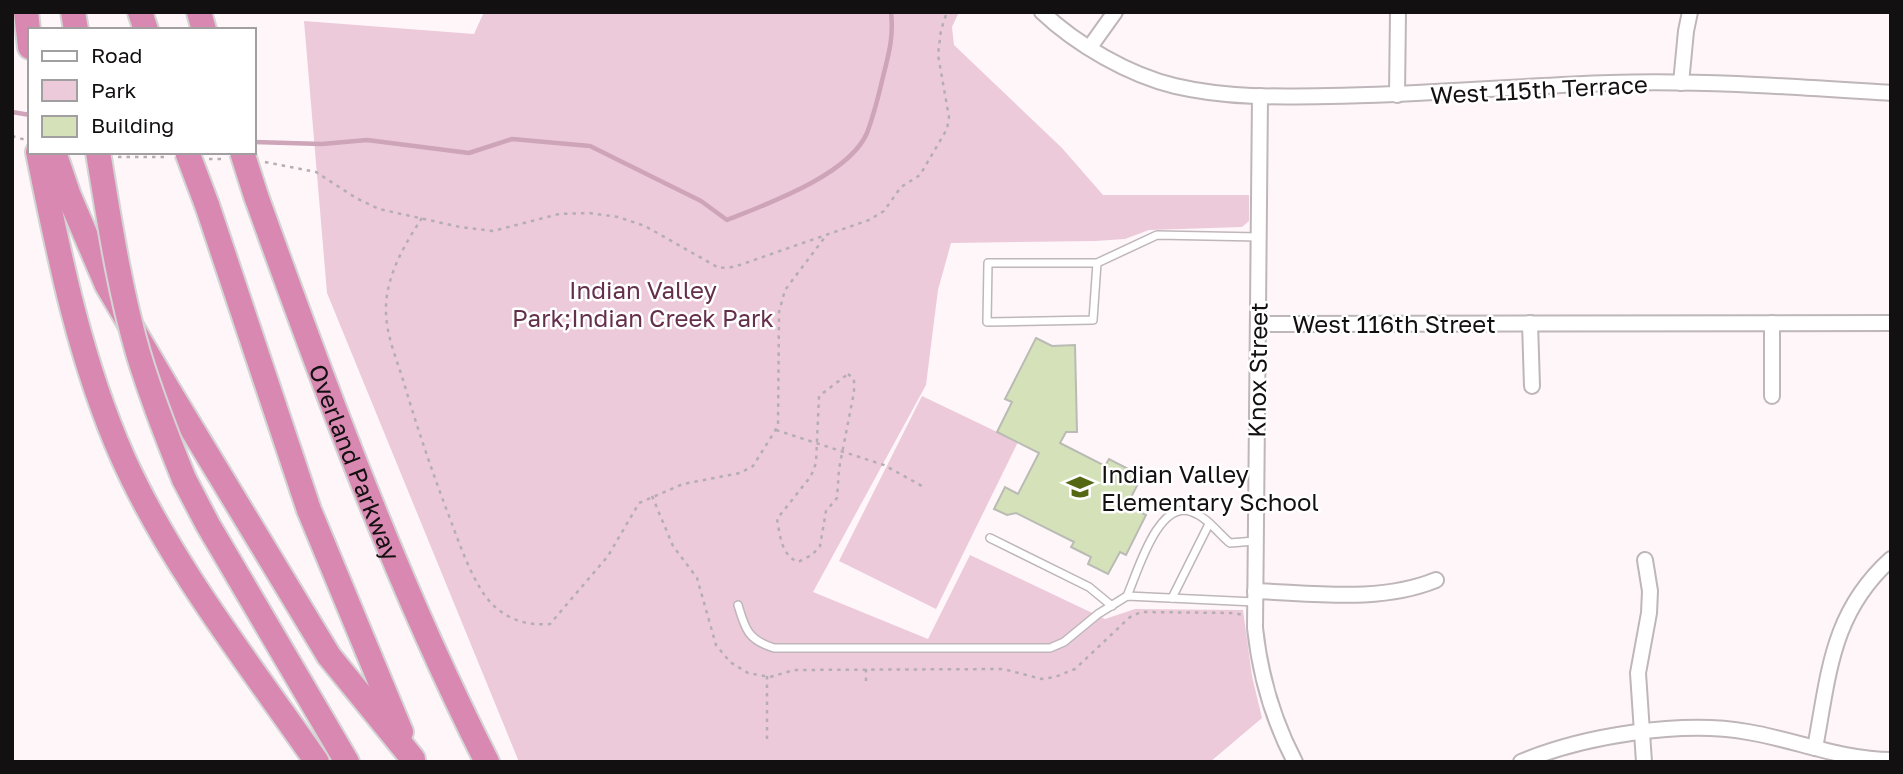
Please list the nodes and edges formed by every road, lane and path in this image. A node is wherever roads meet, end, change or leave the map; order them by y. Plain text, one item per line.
1 (947, 12) edge
2 (1042, 12) edge
3 (1115, 12) edge
4 (1398, 12) edge
5 (1690, 12) edge
6 (1090, 47) junction
7 (1681, 83) junction
8 (1891, 93) edge
9 (1397, 95) junction
10 (1260, 96) junction
11 (12, 136) edge
12 (28, 144) edge
13 (41, 154) edge
14 (43, 154) edge
15 (105, 155) edge
16 (189, 156) edge
17 (243, 158) edge
18 (422, 218) junction
19 (827, 235) junction
20 (1259, 237) junction
21 (1097, 263) junction
22 (1530, 323) junction
23 (1772, 323) junction
24 (1891, 323) edge
25 (1258, 324) junction
26 (1532, 386) dead end
27 (1772, 396) dead end
28 (776, 430) junction
29 (817, 444) junction
30 (842, 452) junction
31 (922, 486) dead end
32 (652, 496) junction
33 (1209, 524) junction
34 (990, 538) dead end
35 (1255, 541) junction
36 (1891, 559) edge
37 (1645, 560) dead end
38 (1436, 580) dead end
39 (1127, 596) junction
40 (1172, 598) junction
41 (1255, 603) junction
42 (738, 605) dead end
43 (1112, 606) junction
44 (866, 669) junction
45 (767, 676) junction
46 (866, 682) dead end
47 (1642, 733) junction
48 (768, 742) dead end
49 (1815, 748) junction
50 (1891, 760) edge
51 (414, 761) edge
52 (317, 762) edge
53 (347, 762) edge
54 (487, 762) edge
55 (1295, 762) edge
56 (1521, 762) edge
57 (1644, 762) edge

1 - 19 path
2 - 6 street, West 115th Terrace
3 - 6 street
4 - 9 street, West 115th Terrace
5 - 7 street, West 115th Terrace
6 - 10 street, West 115th Terrace
7 - 8 street, West 115th Terrace
7 - 9 street, West 115th Terrace
9 - 10 street, West 115th Terrace
10 - 20 street, Knox Street
11 - 12 path
13 - 52 highway
14 - 51 highway
15 - 16 path
15 - 53 highway, bridge
16 - 17 path
16 - 51 highway, bridge
17 - 18 path
17 - 54 highway, Overland Parkway, bridge
18 - 19 path
18 - 32 path
19 - 28 path
20 - 21 lane
20 - 25 street, Knox Street
21 - 21 lane
22 - 23 street, West 116th Street
22 - 25 street, West 116th Street
22 - 26 street, West 116th Street
23 - 24 street, West 116th Street
23 - 27 street
25 - 35 street, Knox Street
28 - 29 path
28 - 32 path
29 - 30 path
29 - 30 path
29 - 30 path
30 - 31 path
32 - 45 path
33 - 35 lane
33 - 39 lane
33 - 40 lane
34 - 43 lane
35 - 41 street, Knox Street
36 - 49 street
37 - 47 street
38 - 41 street
39 - 40 lane
39 - 43 lane
40 - 41 lane
41 - 44 path
41 - 55 street, Knox Street
42 - 43 lane
44 - 45 path
44 - 46 path
45 - 48 path
47 - 49 street
47 - 56 street
47 - 57 street
49 - 50 street

